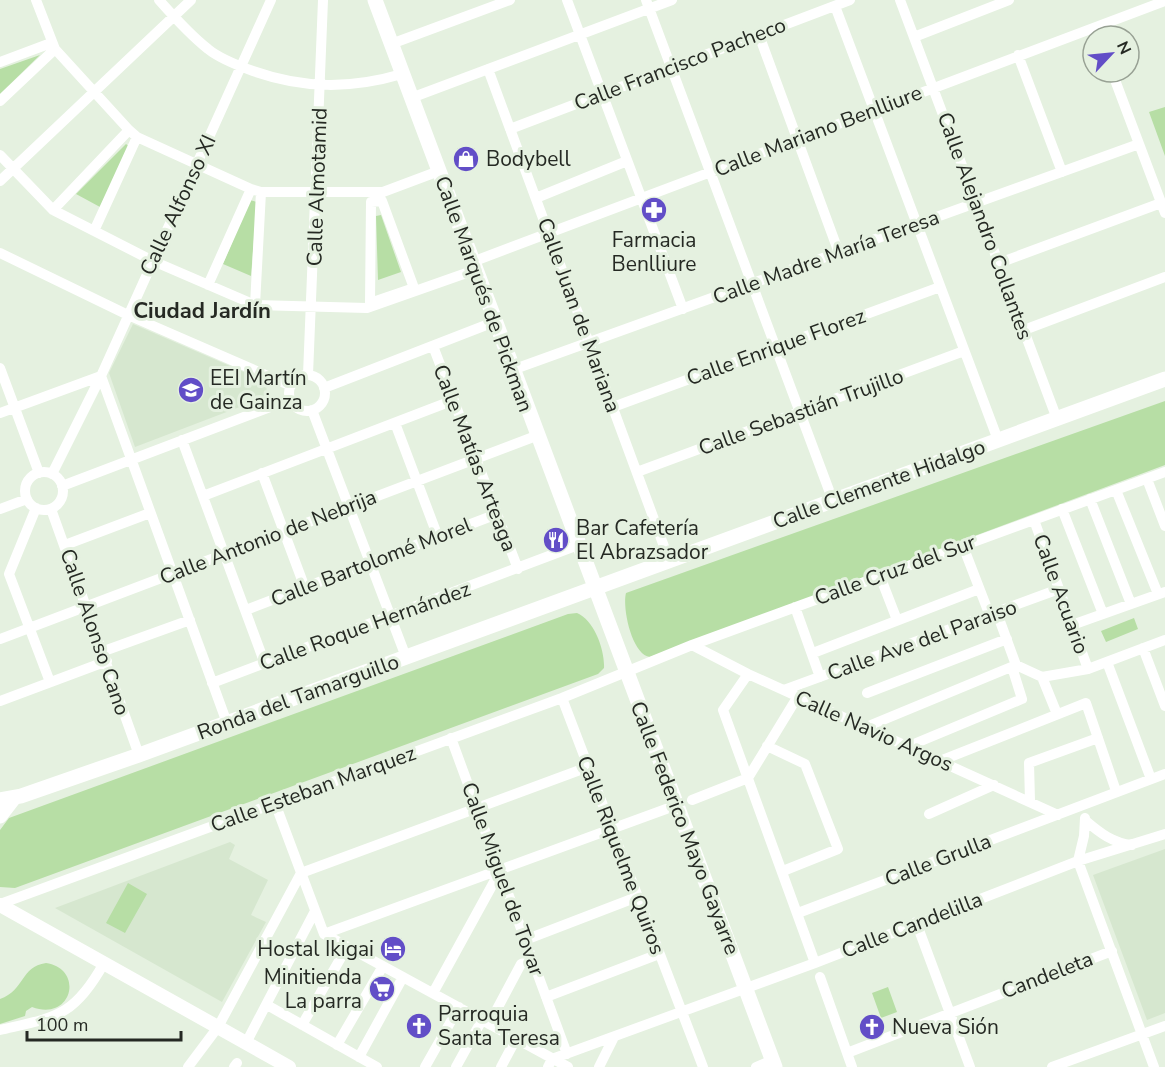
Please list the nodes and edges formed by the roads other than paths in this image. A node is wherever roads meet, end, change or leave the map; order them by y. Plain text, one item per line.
1 (36, 0) edge
2 (159, 0) edge
3 (191, 0) edge
4 (271, 0) edge
5 (323, 0) edge
6 (375, 0) edge
7 (510, 0) edge
8 (567, 0) edge
9 (672, 0) edge
10 (850, 0) edge
11 (900, 0) edge
12 (1009, 0) edge
13 (1158, 2) edge
14 (484, 4) edge
15 (648, 4) edge
16 (835, 6) junction
17 (173, 16) junction
18 (1112, 24) edge
19 (759, 34) junction
20 (580, 35) junction
21 (1081, 36) edge
22 (914, 37) junction
23 (391, 44) junction
24 (53, 46) junction
25 (1018, 55) junction
26 (0, 62) edge
27 (241, 67) junction
28 (672, 68) junction
29 (488, 69) junction
30 (402, 74) junction
31 (1116, 84) edge
32 (321, 87) junction
33 (933, 88) junction
34 (95, 93) junction
35 (602, 94) junction
36 (411, 98) junction
37 (0, 101) edge
38 (874, 111) junction
39 (510, 129) junction
40 (133, 133) junction
41 (798, 139) junction
42 (1139, 144) junction
43 (0, 155) edge
44 (627, 160) junction
45 (197, 165) junction
46 (14, 170) junction
47 (438, 171) junction
48 (711, 172) junction
49 (1062, 172) junction
50 (0, 181) edge
51 (256, 191) junction
52 (367, 192) junction
53 (316, 193) junction
54 (382, 197) junction
55 (536, 198) junction
56 (641, 198) junction
57 (976, 203) junction
58 (1163, 208) edge
59 (52, 210) junction
60 (917, 225) junction
61 (94, 231) junction
62 (549, 233) junction
63 (0, 253) edge
64 (839, 253) junction
65 (153, 261) junction
66 (999, 263) junction
67 (473, 266) junction
68 (1165, 277) edge
69 (752, 284) junction
70 (208, 285) junction
71 (940, 287) junction
72 (418, 290) junction
73 (255, 305) junction
74 (312, 306) junction
75 (367, 308) junction
76 (683, 309) junction
77 (128, 315) junction
78 (494, 322) junction
79 (1024, 330) junction
80 (589, 343) junction
81 (433, 346) junction
82 (776, 346) junction
83 (964, 351) junction
84 (0, 368) edge
85 (512, 370) junction
86 (308, 375) junction
87 (101, 376) junction
88 (1165, 379) edge
89 (291, 386) junction
90 (324, 388) junction
91 (291, 399) junction
92 (454, 400) junction
93 (612, 407) junction
94 (14, 408) junction
95 (312, 410) junction
96 (800, 412) junction
97 (0, 413) edge
98 (1057, 418) junction
99 (395, 423) junction
100 (536, 436) junction
101 (182, 440) junction
102 (998, 440) junction
103 (328, 449) junction
104 (476, 458) junction
105 (132, 459) junction
106 (637, 472) junction
107 (1165, 472) edge
108 (39, 473) junction
109 (262, 473) junction
110 (52, 474) junction
111 (1147, 479) junction
112 (417, 480) junction
113 (62, 486) junction
114 (1116, 490) junction
115 (203, 496) junction
116 (27, 499) junction
117 (1090, 499) junction
118 (833, 501) junction
119 (350, 506) junction
120 (36, 508) junction
121 (51, 509) junction
122 (1062, 509) junction
123 (0, 510) edge
124 (150, 513) junction
125 (497, 514) junction
126 (1034, 519) junction
127 (1165, 526) edge
128 (284, 531) junction
129 (438, 537) junction
130 (65, 545) junction
131 (578, 545) junction
132 (963, 546) junction
133 (225, 553) junction
134 (669, 560) junction
135 (371, 562) junction
136 (518, 569) junction
137 (172, 573) junction
138 (4, 576) edge
139 (880, 576) junction
140 (305, 588) junction
141 (594, 588) junction
142 (979, 589) junction
143 (1059, 589) junction
144 (1161, 593) edge
145 (1131, 604) junction
146 (86, 605) junction
147 (795, 607) junction
148 (246, 610) junction
149 (993, 614) junction
150 (1103, 614) junction
151 (390, 616) junction
152 (190, 620) junction
153 (897, 621) junction
154 (1072, 625) junction
155 (29, 628) junction
156 (0, 639) edge
157 (1007, 639) junction
158 (1165, 640) edge
159 (692, 645) junction
160 (1143, 648) junction
161 (813, 653) junction
162 (105, 656) junction
163 (406, 657) junction
164 (1107, 662) junction
165 (265, 663) junction
166 (1053, 663) dead end
167 (1014, 666) junction
168 (1088, 669) junction
169 (625, 671) junction
170 (748, 674) junction
171 (1058, 674) junction
172 (820, 677) junction
173 (1042, 677) junction
174 (50, 682) junction
175 (213, 682) junction
176 (784, 690) junction
177 (867, 693) dead end
178 (798, 696) junction
179 (562, 698) junction
180 (0, 701) edge
181 (1165, 706) edge
182 (1057, 714) junction
183 (227, 723) junction
184 (866, 727) junction
185 (451, 738) junction
186 (1098, 738) junction
187 (767, 746) junction
188 (909, 746) junction
189 (139, 755) junction
190 (940, 761) junction
191 (588, 768) junction
192 (1165, 774) edge
193 (748, 778) junction
194 (1151, 779) junction
195 (994, 785) junction
196 (1116, 791) junction
197 (7, 799) edge
198 (692, 800) dead end
199 (1030, 801) junction
200 (275, 803) junction
201 (677, 805) junction
202 (1079, 807) junction
203 (477, 808) junction
204 (929, 814) dead end
205 (1058, 815) junction
206 (0, 816) edge
207 (1086, 820) junction
208 (611, 830) junction
209 (1165, 834) edge
210 (1136, 845) junction
211 (1078, 861) junction
212 (500, 871) junction
213 (783, 871) junction
214 (301, 873) junction
215 (637, 897) junction
216 (0, 904) edge
217 (315, 911) junction
218 (798, 913) junction
219 (916, 922) junction
220 (324, 934) junction
221 (525, 940) junction
222 (1112, 951) junction
223 (343, 954) dead end
224 (659, 954) junction
225 (532, 960) junction
226 (104, 963) junction
227 (815, 963) junction
228 (380, 971) junction
229 (403, 977) junction
230 (820, 977) dead end
231 (746, 989) junction
232 (433, 993) junction
233 (546, 997) junction
234 (267, 1005) junction
235 (459, 1007) junction
236 (682, 1012) junction
237 (950, 1012) junction
238 (302, 1025) junction
239 (483, 1025) junction
240 (1165, 1026) edge
241 (218, 1027) junction
242 (0, 1030) edge
243 (1142, 1034) junction
244 (614, 1037) junction
245 (516, 1039) junction
246 (246, 1043) junction
247 (337, 1045) junction
248 (847, 1053) junction
249 (567, 1054) junction
250 (359, 1057) junction
251 (550, 1063) edge
252 (774, 1064) edge
253 (188, 1067) edge
254 (289, 1067) edge
255 (377, 1067) edge
256 (425, 1067) edge
257 (456, 1067) edge
258 (501, 1067) edge
259 (568, 1067) edge
260 (599, 1067) edge
261 (703, 1067) edge
262 (756, 1067) edge
263 (852, 1067) edge
264 (970, 1067) edge
265 (1052, 1067) edge
266 (1154, 1067) edge

1 - 24 street
2 - 17 street
3 - 17 street
4 - 27 street, Calle Alfonso XI
5 - 32 street, Calle Almotamid
6 - 23 main road, Calle Marqués de Pickman
7 - 14 street
8 - 20 street
9 - 15 street
10 - 16 street, Calle Francisco Pacheco
11 - 22 street, Calle Alejandro Collantes
12 - 22 street
13 - 18 street, Calle Mariano Benlliure
14 - 23 street
15 - 20 street
15 - 28 street
16 - 19 street, Calle Francisco Pacheco
16 - 38 street
17 - 27 street
17 - 34 street
19 - 28 street, Calle Francisco Pacheco
19 - 41 street
20 - 29 street
20 - 35 street
21 - 25 street, Calle Mariano Benlliure
22 - 33 street, Calle Alejandro Collantes
23 - 30 main road, Calle Marqués de Pickman
24 - 26 street
24 - 34 street
24 - 37 street
25 - 33 street, Calle Mariano Benlliure
25 - 49 street
27 - 32 street
27 - 45 street, Calle Alfonso XI
28 - 35 street, Calle Francisco Pacheco
28 - 48 street
29 - 36 street
29 - 39 street, Calle Juan de Mariana
30 - 32 street
30 - 36 main road, Calle Marqués de Pickman
31 - 42 street
32 - 53 street, Calle Almotamid
33 - 38 street, Calle Mariano Benlliure
33 - 57 street, Calle Alejandro Collantes
34 - 40 street
34 - 46 street
35 - 39 street, Calle Francisco Pacheco
35 - 44 street
36 - 47 main road, Calle Marqués de Pickman
38 - 41 street, Calle Mariano Benlliure
38 - 60 street
39 - 55 street, Calle Juan de Mariana
40 - 45 street
40 - 59 street
40 - 61 street
41 - 48 street, Calle Mariano Benlliure
41 - 64 street
42 - 49 street, Calle Madre María Teresa
42 - 58 street
43 - 46 street
44 - 55 street
44 - 56 street
45 - 51 street
45 - 65 street, Calle Alfonso XI
46 - 50 street
46 - 59 street
47 - 54 street
47 - 67 main road, Calle Marqués de Pickman
48 - 56 street, Calle Mariano Benlliure
48 - 69 street
49 - 57 street, Calle Madre María Teresa
51 - 53 street
51 - 70 street
51 - 73 street
52 - 53 street
52 - 54 street
52 - 75 street
53 - 74 street, Calle Almotamid
54 - 54 street
54 - 72 street
55 - 62 street, Calle Juan de Mariana
56 - 62 street, Calle Mariano Benlliure
56 - 76 street
57 - 60 street, Calle Madre María Teresa
57 - 66 street, Calle Alejandro Collantes
58 - 66 street
59 - 61 street
60 - 64 street, Calle Madre María Teresa
60 - 71 street
61 - 65 street
62 - 67 street, Calle Mariano Benlliure
62 - 80 street, Calle Juan de Mariana
63 - 77 street
64 - 69 street, Calle Madre María Teresa
65 - 70 street
65 - 77 street, Calle Alfonso XI
66 - 79 street, Calle Alejandro Collantes
67 - 72 street, Calle Mariano Benlliure
67 - 78 main road, Calle Marqués de Pickman
68 - 79 street
69 - 76 street, Calle Madre María Teresa
69 - 82 street
70 - 73 street
71 - 82 street, Calle Enrique Florez
71 - 83 street
72 - 75 street, Calle Mariano Benlliure
73 - 74 street
74 - 75 street
74 - 86 street, Calle Almotamid
76 - 80 street, Calle Madre María Teresa
77 - 87 street, Calle Alfonso XI
77 - 89 street
78 - 81 street
78 - 85 main road, Calle Marqués de Pickman
79 - 98 street, Calle Alejandro Collantes
80 - 85 street, Calle Madre María Teresa
80 - 93 street, Calle Juan de Mariana
81 - 90 street
81 - 92 street, Calle Matías Arteaga
82 - 93 street, Calle Enrique Florez
82 - 96 street
83 - 96 street, Calle Sebastián Trujillo
83 - 102 street
84 - 94 street
85 - 100 main road, Calle Marqués de Pickman
86 - 89 street
86 - 90 street
87 - 94 street
87 - 105 street
87 - 110 street, Calle Alfonso XI
88 - 98 main road, Calle Clemente Hidalgo
89 - 91 street
90 - 95 street
91 - 95 street
91 - 101 street
92 - 99 street
92 - 104 street, Calle Matías Arteaga
93 - 106 street, Calle Juan de Mariana
94 - 97 street
94 - 108 street
95 - 103 street
96 - 106 street, Calle Sebastián Trujillo
96 - 118 street
98 - 102 main road, Calle Clemente Hidalgo
99 - 103 street
99 - 112 street
100 - 104 street, Calle Antonio de Nebrija
100 - 131 main road, Calle Marqués de Pickman
101 - 105 street
101 - 115 street
102 - 118 main road, Calle Clemente Hidalgo
103 - 109 street
103 - 119 street
104 - 112 street, Calle Antonio de Nebrija
104 - 125 street, Calle Matías Arteaga
105 - 113 street
105 - 124 street
106 - 134 street, Calle Juan de Mariana
107 - 111 street, Calle Cruz del Sur
108 - 110 street
108 - 116 street
109 - 115 street
109 - 128 street
110 - 113 street
111 - 114 street, Calle Cruz del Sur
111 - 127 street
112 - 119 street, Calle Antonio de Nebrija
112 - 129 street
113 - 121 street
114 - 117 street, Calle Cruz del Sur
114 - 144 street
115 - 133 street
116 - 120 street
116 - 123 street
117 - 122 street, Calle Cruz del Sur
117 - 145 street
118 - 134 main road, Calle Clemente Hidalgo
119 - 128 street, Calle Antonio de Nebrija
119 - 135 street
120 - 121 street
120 - 138 street
121 - 130 street, Calle Alonso Cano
122 - 126 street, Calle Cruz del Sur
122 - 150 street
124 - 130 street
124 - 137 street
125 - 129 street, Calle Bartolomé Morel
125 - 136 street, Calle Matías Arteaga
126 - 132 street, Calle Cruz del Sur
126 - 143 street, Calle Acuario
128 - 133 street, Calle Antonio de Nebrija
128 - 140 street
129 - 135 street, Calle Bartolomé Morel
130 - 146 street, Calle Alonso Cano
131 - 136 street, Calle Roque Hernández
131 - 141 main road, Calle Marqués de Pickman
132 - 139 street, Calle Cruz del Sur
132 - 142 street
133 - 137 street, Calle Antonio de Nebrija
133 - 148 street
134 - 141 main road, Calle Clemente Hidalgo
135 - 140 street, Calle Bartolomé Morel
135 - 151 street
136 - 151 street, Calle Roque Hernández
137 - 146 street, Calle Antonio de Nebrija
137 - 152 street
138 - 155 street
139 - 147 street, Calle Cruz del Sur
139 - 153 street
140 - 148 street, Calle Bartolomé Morel
141 - 163 main road, Ronda del Tamarguillo
141 - 169 main road, Calle Federico Mayo Gayarre
142 - 149 street
142 - 153 street
143 - 149 street, Calle Ave del Paraiso
143 - 154 street, Calle Acuario
144 - 145 street
145 - 150 street
146 - 155 street, Calle Antonio de Nebrija
146 - 162 street, Calle Alonso Cano
147 - 159 street, Calle Cruz del Sur
147 - 161 street
148 - 165 street
149 - 157 street
149 - 172 street, Calle Ave del Paraiso
150 - 154 street
151 - 163 street
151 - 165 street, Calle Roque Hernández
152 - 162 street
152 - 175 street
153 - 161 street
154 - 168 street, Calle Acuario
155 - 156 street, Calle Antonio de Nebrija
155 - 174 street
157 - 167 street
157 - 177 street
158 - 160 street
159 - 169 street, Calle Cruz del Sur
159 - 170 street, Calle Navio Argos
160 - 164 street
160 - 181 street
161 - 172 street
162 - 174 street
162 - 189 street, Calle Alonso Cano
163 - 183 main road, Ronda del Tamarguillo
164 - 168 street
164 - 194 street
165 - 175 street, Calle Roque Hernández
166 - 171 street
167 - 173 street
167 - 184 street
167 - 188 street
168 - 171 street
169 - 179 street, Calle Esteban Marquez
169 - 201 main road, Calle Federico Mayo Gayarre
170 - 176 street, Calle Navio Argos
170 - 193 street
171 - 173 street
172 - 176 street, Calle Ave del Paraiso
173 - 182 street
174 - 180 street
175 - 183 street
176 - 178 street, Calle Navio Argos
178 - 184 street, Calle Navio Argos
178 - 187 street
179 - 185 street, Calle Esteban Marquez
179 - 191 street, Calle Riquelme Quiros
182 - 186 street
182 - 190 street
183 - 189 main road, Ronda del Tamarguillo
184 - 188 street, Calle Navio Argos
185 - 200 street, Calle Esteban Marquez
185 - 203 street, Calle Miguel de Tovar
186 - 196 street
186 - 199 street
187 - 193 street
187 - 213 street
188 - 190 street, Calle Navio Argos
189 - 197 main road, Ronda del Tamarguillo
190 - 195 street, Calle Navio Argos
191 - 203 street
191 - 208 street, Calle Riquelme Quiros
192 - 194 street, Calle Grulla
193 - 198 street
193 - 213 street
194 - 196 street, Calle Grulla
195 - 199 street, Calle Navio Argos
195 - 204 street
196 - 202 street, Calle Grulla
197 - 206 main road
199 - 205 street, Calle Navio Argos
200 - 214 street
200 - 216 street, Calle Esteban Marquez
201 - 208 street
201 - 231 main road, Calle Federico Mayo Gayarre
202 - 205 street, Calle Grulla
202 - 207 street
203 - 212 street, Calle Miguel de Tovar
203 - 214 street
205 - 218 street, Calle Grulla
207 - 210 street
207 - 211 street
208 - 212 street
208 - 215 street, Calle Riquelme Quiros
209 - 210 street, Calle Candelilla
210 - 211 street, Calle Candelilla
211 - 219 street, Calle Candelilla
211 - 222 street
212 - 220 street
212 - 221 street, Calle Miguel de Tovar
212 - 232 street
213 - 218 street
214 - 217 street
214 - 241 street
215 - 221 street
215 - 224 street, Calle Riquelme Quiros
216 - 226 street
217 - 220 street
217 - 234 street
218 - 227 street
219 - 227 street, Calle Candelilla
219 - 237 street
220 - 228 street
221 - 225 street, Calle Miguel de Tovar
222 - 237 street, Candeleta
222 - 243 street
223 - 238 street
224 - 233 street
224 - 236 street, Calle Riquelme Quiros
225 - 233 street, Calle Miguel de Tovar
225 - 239 street
226 - 241 street
226 - 242 street
227 - 231 street, Calle Candelilla
228 - 229 street
228 - 247 street
229 - 232 street
229 - 250 street
230 - 248 street
231 - 236 street, Calle Candelilla
231 - 252 main road, Calle Federico Mayo Gayarre
232 - 235 street
233 - 249 street, Calle Miguel de Tovar
234 - 238 street
234 - 246 street
235 - 239 street
235 - 256 street
236 - 244 street, Calle Candelilla
236 - 261 street, Calle Riquelme Quiros
237 - 248 street, Candeleta
237 - 264 street
238 - 247 street
239 - 245 street
239 - 257 street
240 - 243 street
241 - 246 street
241 - 253 street
243 - 265 street
243 - 266 street
244 - 249 street, Calle Candelilla
244 - 260 street
245 - 251 street
245 - 258 street
246 - 254 street
247 - 250 street
248 - 263 street
249 - 251 street, Calle Candelilla
250 - 255 street
251 - 259 street
252 - 262 street

